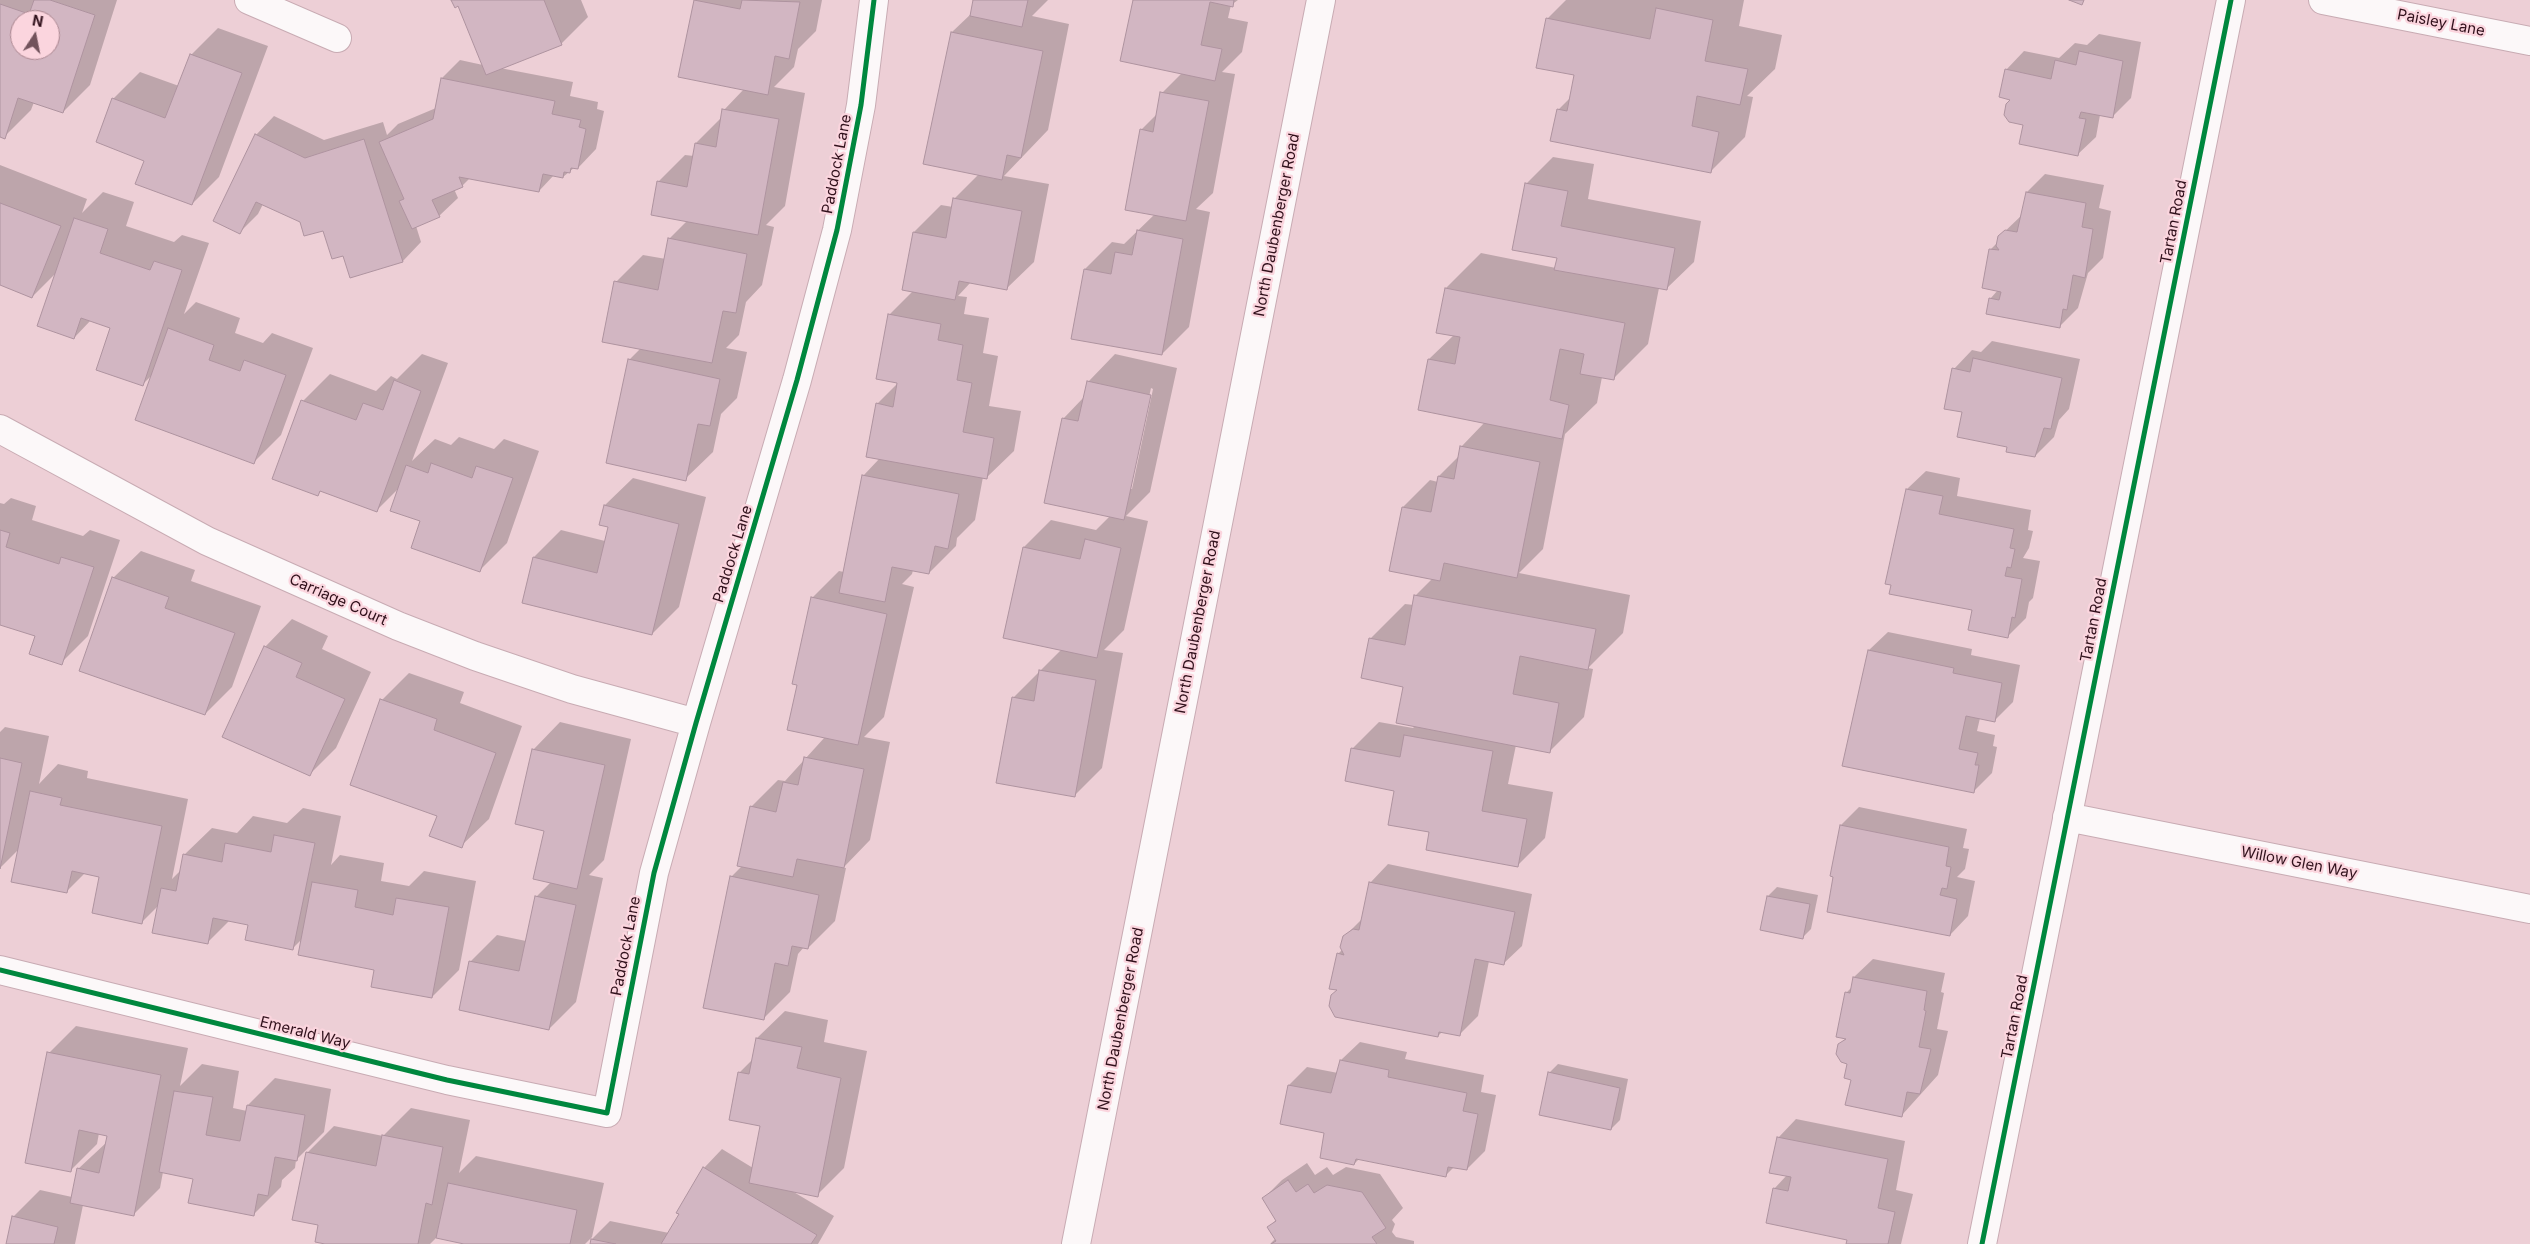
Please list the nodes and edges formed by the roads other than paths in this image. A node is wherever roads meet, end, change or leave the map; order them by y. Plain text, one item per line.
1 (249, 0) edge
2 (874, 0) edge
3 (1321, 0) edge
4 (2232, 0) edge
5 (2322, 0) edge
6 (336, 38) dead end
7 (2530, 41) edge
8 (0, 429) edge
9 (696, 723) junction
10 (2067, 817) junction
11 (2530, 908) edge
12 (0, 970) edge
13 (606, 1113) joint
14 (1076, 1244) edge
15 (1982, 1244) edge

1 - 6 street
2 - 9 street, Paddock Lane
3 - 14 street, North Daubenberger Road
4 - 10 street, Tartan Road
5 - 7 street, Paisley Lane
8 - 9 street, Carriage Court
9 - 13 street, Paddock Lane
10 - 11 street, Willow Glen Way
10 - 15 street, Tartan Road
12 - 13 street, Emerald Way

